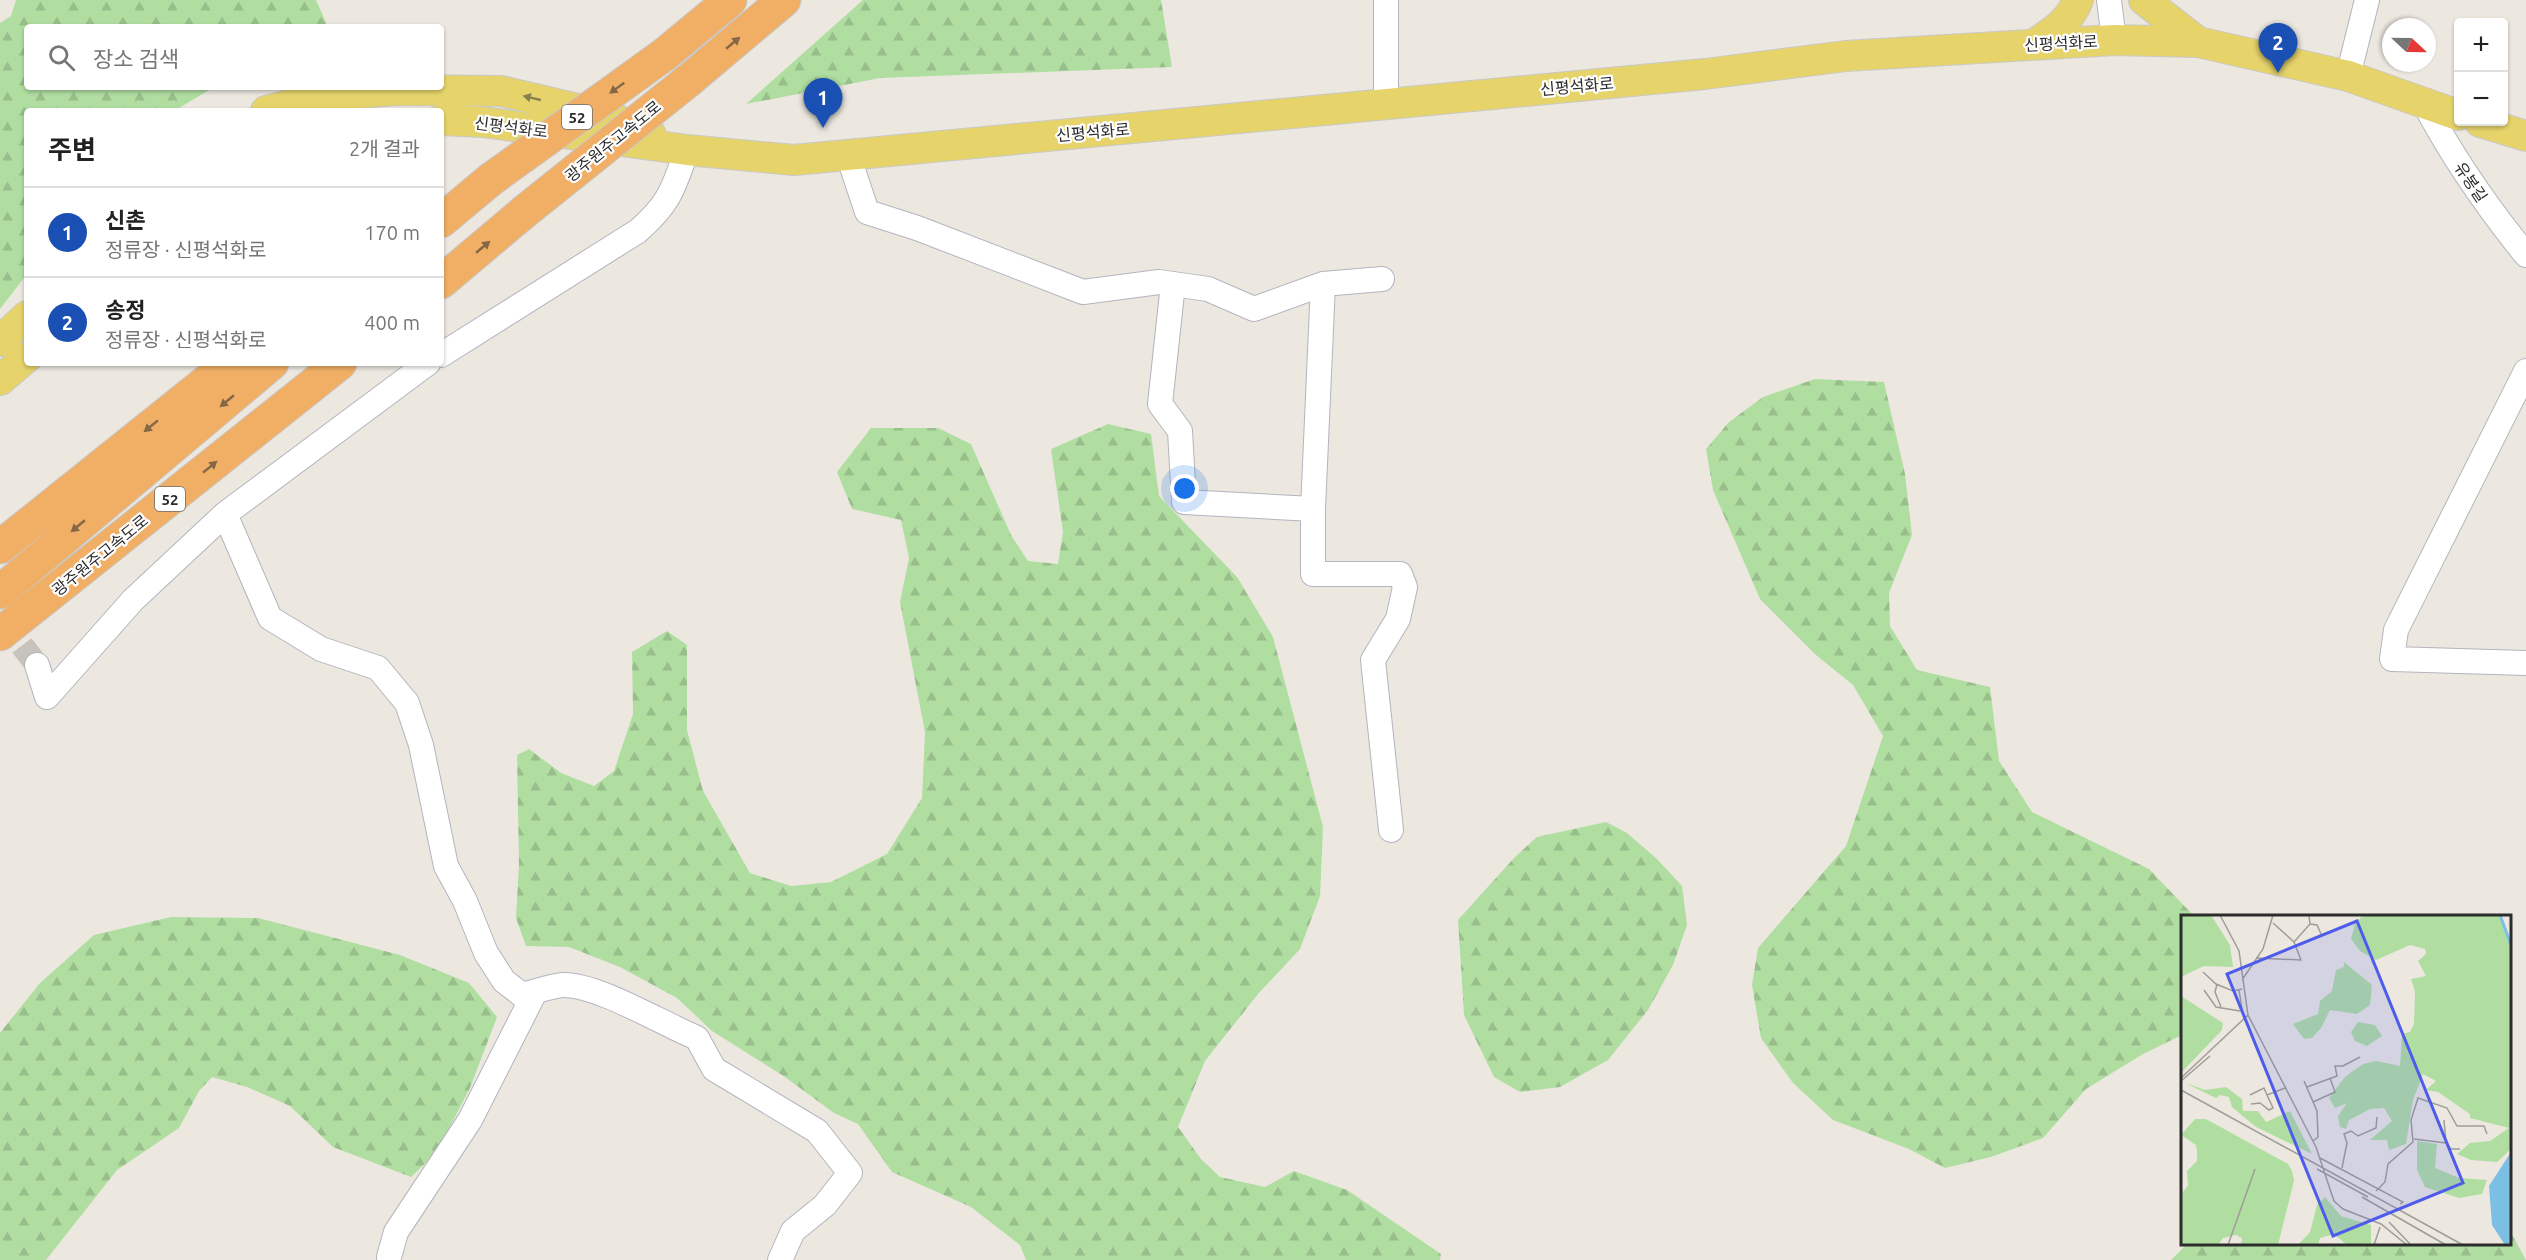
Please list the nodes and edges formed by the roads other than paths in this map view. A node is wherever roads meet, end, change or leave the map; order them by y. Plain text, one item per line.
1 (729, 0) edge
2 (784, 0) edge
3 (1386, 0) edge
4 (2078, 0) edge
5 (2109, 0) edge
6 (2144, 0) edge
7 (2367, 0) edge
8 (2114, 40) junction
9 (2198, 42) junction
10 (2034, 44) junction
11 (2348, 76) junction
12 (395, 90) edge
13 (395, 90) edge
14 (2424, 103) junction
15 (1386, 104) junction
16 (278, 108) edge
17 (2454, 114) edge
18 (444, 120) edge
19 (2493, 126) edge
20 (2526, 136) edge
21 (687, 150) junction
22 (848, 155) junction
23 (448, 214) edge
24 (2526, 255) edge
25 (444, 279) edge
26 (1382, 279) dead end
27 (1173, 284) junction
28 (1323, 284) junction
29 (24, 319) edge
30 (0, 341) edge
31 (444, 353) edge
32 (24, 360) edge
33 (226, 366) edge
34 (268, 366) edge
35 (336, 366) edge
36 (424, 366) edge
37 (2526, 371) edge
38 (0, 380) edge
39 (1313, 509) junction
40 (225, 514) junction
41 (0, 547) edge
42 (0, 592) edge
43 (0, 634) edge
44 (2526, 663) edge
45 (37, 665) tunnel mouth
46 (1391, 830) dead end
47 (536, 992) junction
48 (386, 1259) edge
49 (780, 1260) edge

1 -> 23 highway, 52, bridge
25 -> 2 highway, 광주원주고속도로 / 52, bridge
3 - 15 street
4 - 10 main road
5 - 8 street
6 - 9 main road
7 - 11 street
8 - 9 main road, 신평석화로
8 - 10 main road, 신평석화로
9 - 11 main road, 신평석화로
10 - 15 main road, 신평석화로
11 - 14 main road, 신평석화로
21 -> 12 main road, 신평석화로
13 -> 16 main road, 신평석화로
14 - 17 main road, 신평석화로
14 - 24 street, 유봉길
15 - 22 main road, 신평석화로
18 - 21 main road, 신평석화로
19 - 20 main road
21 - 22 main road, 신평석화로
21 - 31 street
22 - 27 street
26 - 28 street
27 - 28 street
27 - 39 street
28 - 39 street
29 - 30 main road
32 - 38 main road
33 -> 41 highway
34 -> 42 highway, 52
43 -> 35 highway, 광주원주고속도로 / 52
36 - 40 street
37 - 44 street
39 - 46 street
40 - 45 street
40 - 47 street
47 - 48 street
47 - 49 street

